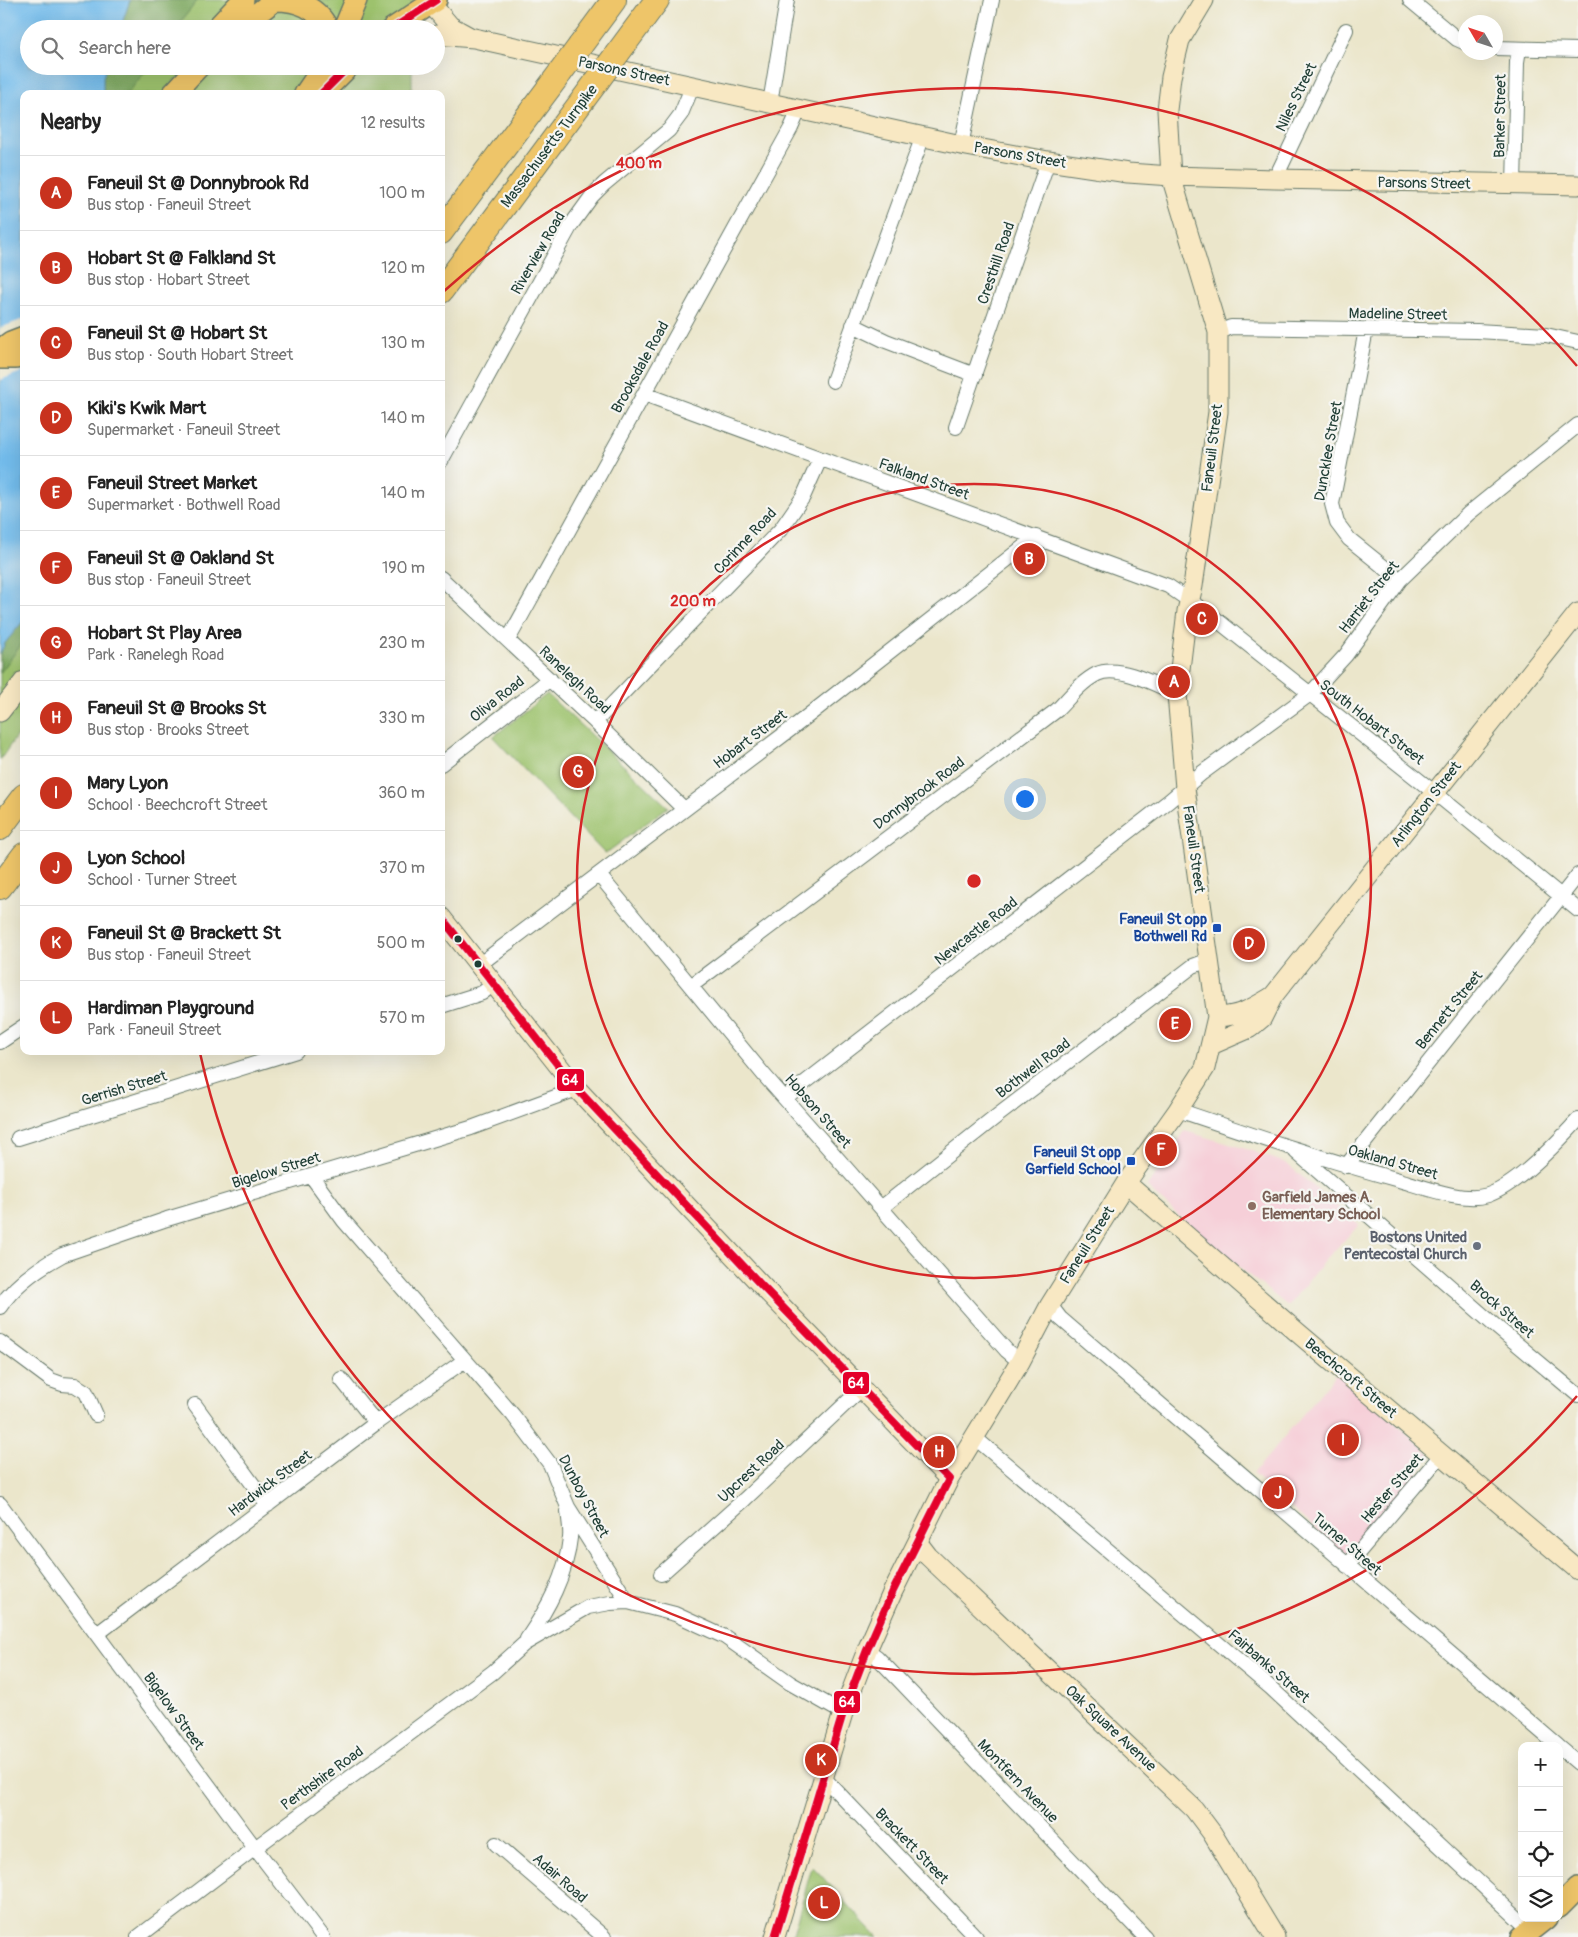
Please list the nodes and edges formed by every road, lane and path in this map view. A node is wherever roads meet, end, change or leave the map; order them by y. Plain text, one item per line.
1 (243, 0) edge
2 (275, 0) edge
3 (356, 0) edge
4 (614, 0) edge
5 (657, 0) edge
6 (787, 0) edge
7 (992, 0) edge
8 (1204, 0) edge
9 (1410, 0) edge
10 (432, 1) edge
11 (224, 20) edge
12 (249, 20) edge
13 (324, 20) edge
14 (348, 20) edge
15 (408, 20) edge
16 (1346, 30) dead end
17 (445, 36) edge
18 (474, 38) junction
19 (1458, 39) edge
20 (1503, 48) edge
21 (1519, 49) junction
22 (1578, 50) edge
23 (182, 75) edge
24 (190, 75) edge
25 (318, 75) edge
26 (340, 75) edge
27 (693, 86) junction
28 (173, 90) edge
29 (175, 90) edge
30 (308, 90) edge
31 (325, 90) edge
32 (770, 103) junction
33 (799, 110) junction
34 (923, 136) junction
35 (961, 145) junction
36 (1048, 161) junction
37 (1171, 176) junction
38 (1275, 179) junction
39 (1514, 185) junction
40 (1578, 186) edge
41 (445, 227) edge
42 (445, 286) edge
43 (853, 325) junction
44 (1366, 330) junction
45 (1218, 332) junction
46 (20, 339) edge
47 (1578, 342) edge
48 (0, 350) edge
49 (20, 356) edge
50 (0, 358) edge
51 (975, 375) junction
52 (833, 381) dead end
53 (644, 394) junction
54 (1578, 425) edge
55 (956, 428) dead end
56 (445, 454) edge
57 (820, 458) junction
58 (1036, 537) junction
59 (1400, 580) junction
60 (445, 582) edge
61 (1190, 600) junction
62 (1578, 613) edge
63 (508, 640) junction
64 (550, 679) junction
65 (20, 686) edge
66 (1177, 694) junction
67 (1310, 694) junction
68 (0, 712) edge
69 (595, 722) junction
70 (445, 761) edge
71 (1186, 788) junction
72 (1435, 793) junction
73 (20, 801) edge
74 (684, 809) junction
75 (0, 828) edge
76 (20, 860) edge
77 (599, 875) junction
78 (1578, 875) edge
79 (0, 887) edge
80 (1560, 896) junction
81 (1578, 910) edge
82 (445, 922) edge
83 (1209, 960) junction
84 (480, 964) junction
85 (494, 984) junction
86 (691, 986) junction
87 (1273, 996) junction
88 (445, 1005) edge
89 (1217, 1017) junction
90 (20, 1029) edge
91 (0, 1042) edge
92 (1211, 1045) junction
93 (283, 1055) edge
94 (577, 1089) junction
95 (785, 1098) junction
96 (1178, 1110) junction
97 (1578, 1120) edge
98 (18, 1138) dead end
99 (1292, 1148) junction
100 (1346, 1166) junction
101 (312, 1177) junction
102 (1126, 1182) junction
103 (881, 1208) junction
104 (1050, 1306) junction
105 (0, 1307) edge
106 (0, 1342) edge
107 (465, 1360) junction
108 (1020, 1362) junction
109 (341, 1379) dead end
110 (861, 1389) junction
111 (1578, 1395) edge
112 (195, 1405) dead end
113 (96, 1415) dead end
114 (376, 1423) junction
115 (974, 1437) junction
116 (1442, 1454) junction
117 (949, 1479) junction
118 (0, 1504) edge
119 (268, 1505) junction
120 (568, 1507) junction
121 (918, 1543) junction
122 (1347, 1566) junction
123 (1578, 1570) edge
124 (661, 1574) dead end
125 (628, 1602) junction
126 (97, 1634) junction
127 (524, 1644) junction
128 (867, 1650) junction
129 (843, 1713) junction
130 (1554, 1742) edge
131 (1563, 1750) edge
132 (1578, 1763) edge
133 (824, 1778) junction
134 (496, 1844) dead end
135 (254, 1848) junction
136 (1578, 1888) edge
137 (1563, 1903) edge
138 (1533, 1929) edge
139 (138, 1937) edge
140 (322, 1937) edge
141 (604, 1937) edge
142 (775, 1937) edge
143 (976, 1937) edge
144 (1145, 1937) edge
145 (1274, 1937) edge

1 - 11 main road
2 - 12 main road
2 - 13 main road
3 - 14 main road
4 - 41 highway, bridge
5 - 42 highway, Massachusetts Turnpike, bridge
6 - 32 street
7 - 35 street
8 - 37 street, Faneuil Street
9 - 19 street
10 - 15 main road
10 - 18 street, Parsons Street
16 - 38 street, Niles Street
17 - 18 street, Parsons Street
18 - 27 street, Parsons Street
20 - 21 street
21 - 22 street
21 - 39 street, Barker Street
23 - 28 main road
24 - 29 main road
25 - 30 main road
26 - 31 main road
27 - 32 street, Parsons Street
27 - 56 street, Riverview Road
32 - 33 street, Parsons Street
33 - 34 street, Parsons Street
33 - 53 street, Brooksdale Road
34 - 35 street, Parsons Street
34 - 43 street
35 - 36 street, Parsons Street
36 - 37 street, Parsons Street
36 - 51 street, Cresthill Road
37 - 38 street, Parsons Street
37 - 45 street, Faneuil Street
38 - 39 street, Parsons Street
39 - 40 street, Parsons Street
43 - 51 street
43 - 52 street
44 - 45 street, Madeline Street
44 - 47 street, Madeline Street
44 - 59 street, Duncklee Street
45 - 61 street, Faneuil Street
46 - 48 main road
49 - 50 main road
51 - 55 street, Cresthill Road
53 - 57 street, Falkland Street
53 - 63 street, Brooksdale Road
54 - 59 street, Harriet Street
57 - 58 street, Falkland Street
57 - 69 street, Corinne Road
58 - 61 street, Falkland Street
58 - 74 street, Hobart Street
59 - 67 street, Harriet Street
60 - 63 street, Ranelegh Road
61 - 66 street, Faneuil Street
61 - 67 street, South Hobart Street
62 - 72 street, Arlington Street
63 - 64 street, Ranelegh Road
64 - 69 street, Ranelegh Road
64 - 70 street, Oliva Road
65 - 68 street
66 - 71 street, Faneuil Street
66 - 86 street, Donnybrook Road
67 - 71 street, Harriet Street
67 - 72 street, South Hobart Street
69 - 74 street, Ranelegh Road
71 - 83 street, Faneuil Street
71 - 95 street, Newcastle Road
72 - 80 street, South Hobart Street
72 - 87 street, Arlington Street
73 - 75 highway
74 - 77 street, Hobart Street
76 - 79 highway
77 - 84 street, Hobart Street
77 - 86 street, Hobson Street
78 - 80 street, Bennett Street
80 - 81 street, South Hobart Street
80 - 100 street, Bennett Street
82 - 84 street
83 - 89 street, Faneuil Street
83 - 103 street, Bothwell Road
84 - 85 street
85 - 88 street
85 - 94 street
86 - 95 street, Hobson Street
87 - 89 street, Arlington Street
87 - 92 street, Arlington Street
89 - 92 street, Faneuil Street
90 - 91 street
92 - 96 street, Faneuil Street
93 - 98 street, Gerrish Street
94 - 101 street, Bigelow Street
94 - 110 street
95 - 103 street, Hobson Street
96 - 99 street, Oakland Street
96 - 102 street, Faneuil Street
97 - 100 street, Oakland Street
99 - 100 street, Oakland Street
99 - 111 street, Brock Street
101 - 105 street, Bigelow Street
101 - 107 street, Dunboy Street
102 - 104 street, Faneuil Street
102 - 116 street, Beechcroft Street
103 - 108 street, Hobson Street
104 - 108 street, Faneuil Street
104 - 122 street, Turner Street
106 - 113 street
107 - 114 street, Hardwick Street
107 - 120 street, Dunboy Street
108 - 115 street, Faneuil Street
109 - 114 street
110 - 117 street
110 - 124 street, Upcrest Road
112 - 119 street
114 - 119 street, Hardwick Street
115 - 117 street, Faneuil Street
115 - 138 street, Fairbanks Street
116 - 122 street, Hester Street
116 - 123 street, Beechcroft Street
117 - 121 street, Faneuil Street
118 - 126 street, Bigelow Street
119 - 126 street, Hardwick Street
120 - 125 street, Dunboy Street
120 - 127 street, Perthshire Road
121 - 128 street, Faneuil Street
121 - 145 street, Oak Square Avenue
122 - 130 street, Turner Street
125 - 127 street, Perthshire Road
125 - 129 street
126 - 135 street, Bigelow Street
127 - 135 street, Perthshire Road
128 - 129 street, Faneuil Street
128 - 144 street, Montfern Avenue
129 - 133 street, Faneuil Street
131 - 132 street, Turner Street
133 - 142 street, Faneuil Street
133 - 143 street, Brackett Street
134 - 141 street, Adair Road
135 - 139 street, Perthshire Road
135 - 140 street, Bigelow Street
136 - 137 main road

